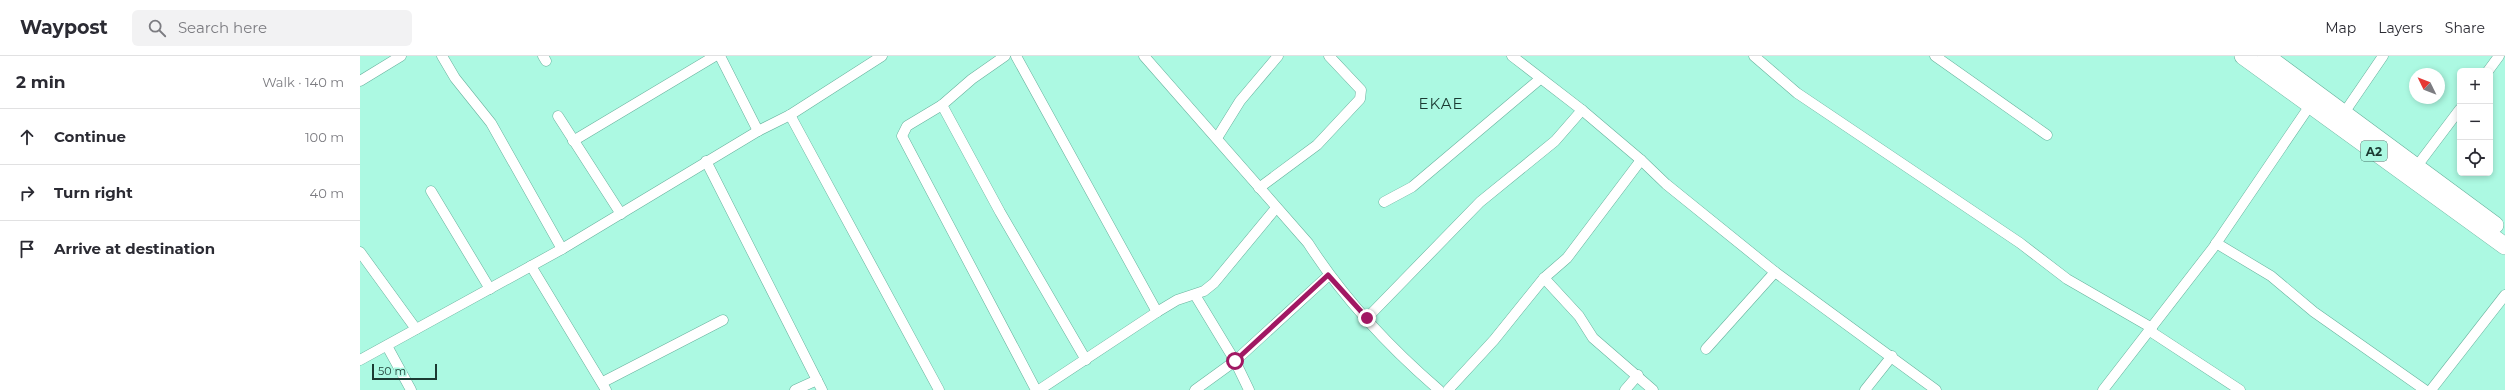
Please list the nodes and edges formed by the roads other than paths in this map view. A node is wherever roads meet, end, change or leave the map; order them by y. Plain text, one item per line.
1 (402, 56) edge
2 (442, 56) edge
3 (715, 56) edge
4 (720, 56) edge
5 (882, 56) edge
6 (1005, 56) edge
7 (1016, 56) edge
8 (1144, 56) edge
9 (1329, 56) edge
10 (1754, 56) edge
11 (1935, 56) edge
12 (2243, 56) edge
13 (2266, 56) edge
14 (2384, 56) edge
15 (2499, 56) edge
16 (1272, 58) edge
17 (1518, 58) edge
18 (2490, 68) edge
19 (1540, 79) junction
20 (360, 81) edge
21 (2314, 100) junction
22 (942, 106) junction
23 (1582, 110) junction
24 (2457, 112) edge
25 (2344, 114) junction
26 (790, 115) junction
27 (558, 116) dead end
28 (758, 130) junction
29 (2047, 135) dead end
30 (1217, 138) junction
31 (573, 141) junction
32 (1641, 160) junction
33 (706, 161) junction
34 (2417, 166) junction
35 (1258, 188) junction
36 (431, 191) dead end
37 (1384, 202) dead end
38 (1276, 208) junction
39 (621, 214) junction
40 (2505, 233) edge
41 (2216, 242) junction
42 (2505, 246) edge
43 (562, 249) junction
44 (360, 252) edge
45 (531, 266) junction
46 (1775, 272) junction
47 (1328, 275) junction
48 (1544, 278) junction
49 (490, 289) junction
50 (1195, 294) junction
51 (2505, 295) edge
52 (1157, 312) junction
53 (1367, 318) junction
54 (723, 320) dead end
55 (2151, 329) junction
56 (416, 330) junction
57 (387, 346) junction
58 (1706, 349) dead end
59 (1892, 356) junction
60 (360, 360) edge
61 (1086, 360) junction
62 (1235, 361) junction
63 (1638, 375) junction
64 (817, 380) junction
65 (605, 386) edge
66 (412, 390) edge
67 (795, 390) edge
68 (822, 390) edge
69 (939, 390) edge
70 (1038, 390) edge
71 (1195, 390) edge
72 (1249, 390) edge
73 (1439, 390) edge
74 (1448, 390) edge
75 (1625, 390) edge
76 (1653, 390) edge
77 (1865, 390) edge
78 (1936, 390) edge
79 (2103, 390) edge
80 (2240, 390) edge
81 (2425, 390) edge
82 (2431, 390) edge

1 - 20 street
2 - 43 street
3 - 31 street
4 - 28 street
5 - 26 street
6 - 22 street
7 - 52 street
8 - 30 street
9 - 35 street
10 - 55 street
11 - 29 street
12 - 21 highway, A2
13 - 21 highway, A2
14 - 25 street
15 - 18 street
16 - 30 street
17 - 19 street
19 - 23 street
19 - 37 street
21 - 25 highway, A2
21 - 41 street
21 - 42 highway, A2
22 - 61 street
22 - 70 street
23 - 32 street
23 - 53 street
24 - 34 street
25 - 34 highway, A2
26 - 28 street
26 - 69 street
27 - 31 street
28 - 33 street
30 - 35 street
31 - 39 street
32 - 46 street
32 - 48 street
33 - 39 street
33 - 64 street
34 - 40 highway, A2
35 - 38 street
36 - 49 street
38 - 47 street
38 - 50 street
39 - 43 street
41 - 55 street
41 - 81 street
43 - 45 street
44 - 56 street
45 - 49 street
45 - 65 street
46 - 58 street
46 - 59 street
47 - 53 street
47 - 62 street
48 - 63 street
48 - 74 street
49 - 56 street
50 - 52 street
50 - 62 street
51 - 82 street
52 - 61 street
53 - 73 street
54 - 65 street
55 - 79 street
55 - 80 street
56 - 57 street
57 - 60 street
57 - 66 street
59 - 77 street
59 - 78 street
61 - 70 street
62 - 71 street
62 - 72 street
63 - 75 street
63 - 76 street
64 - 67 street
64 - 68 street

